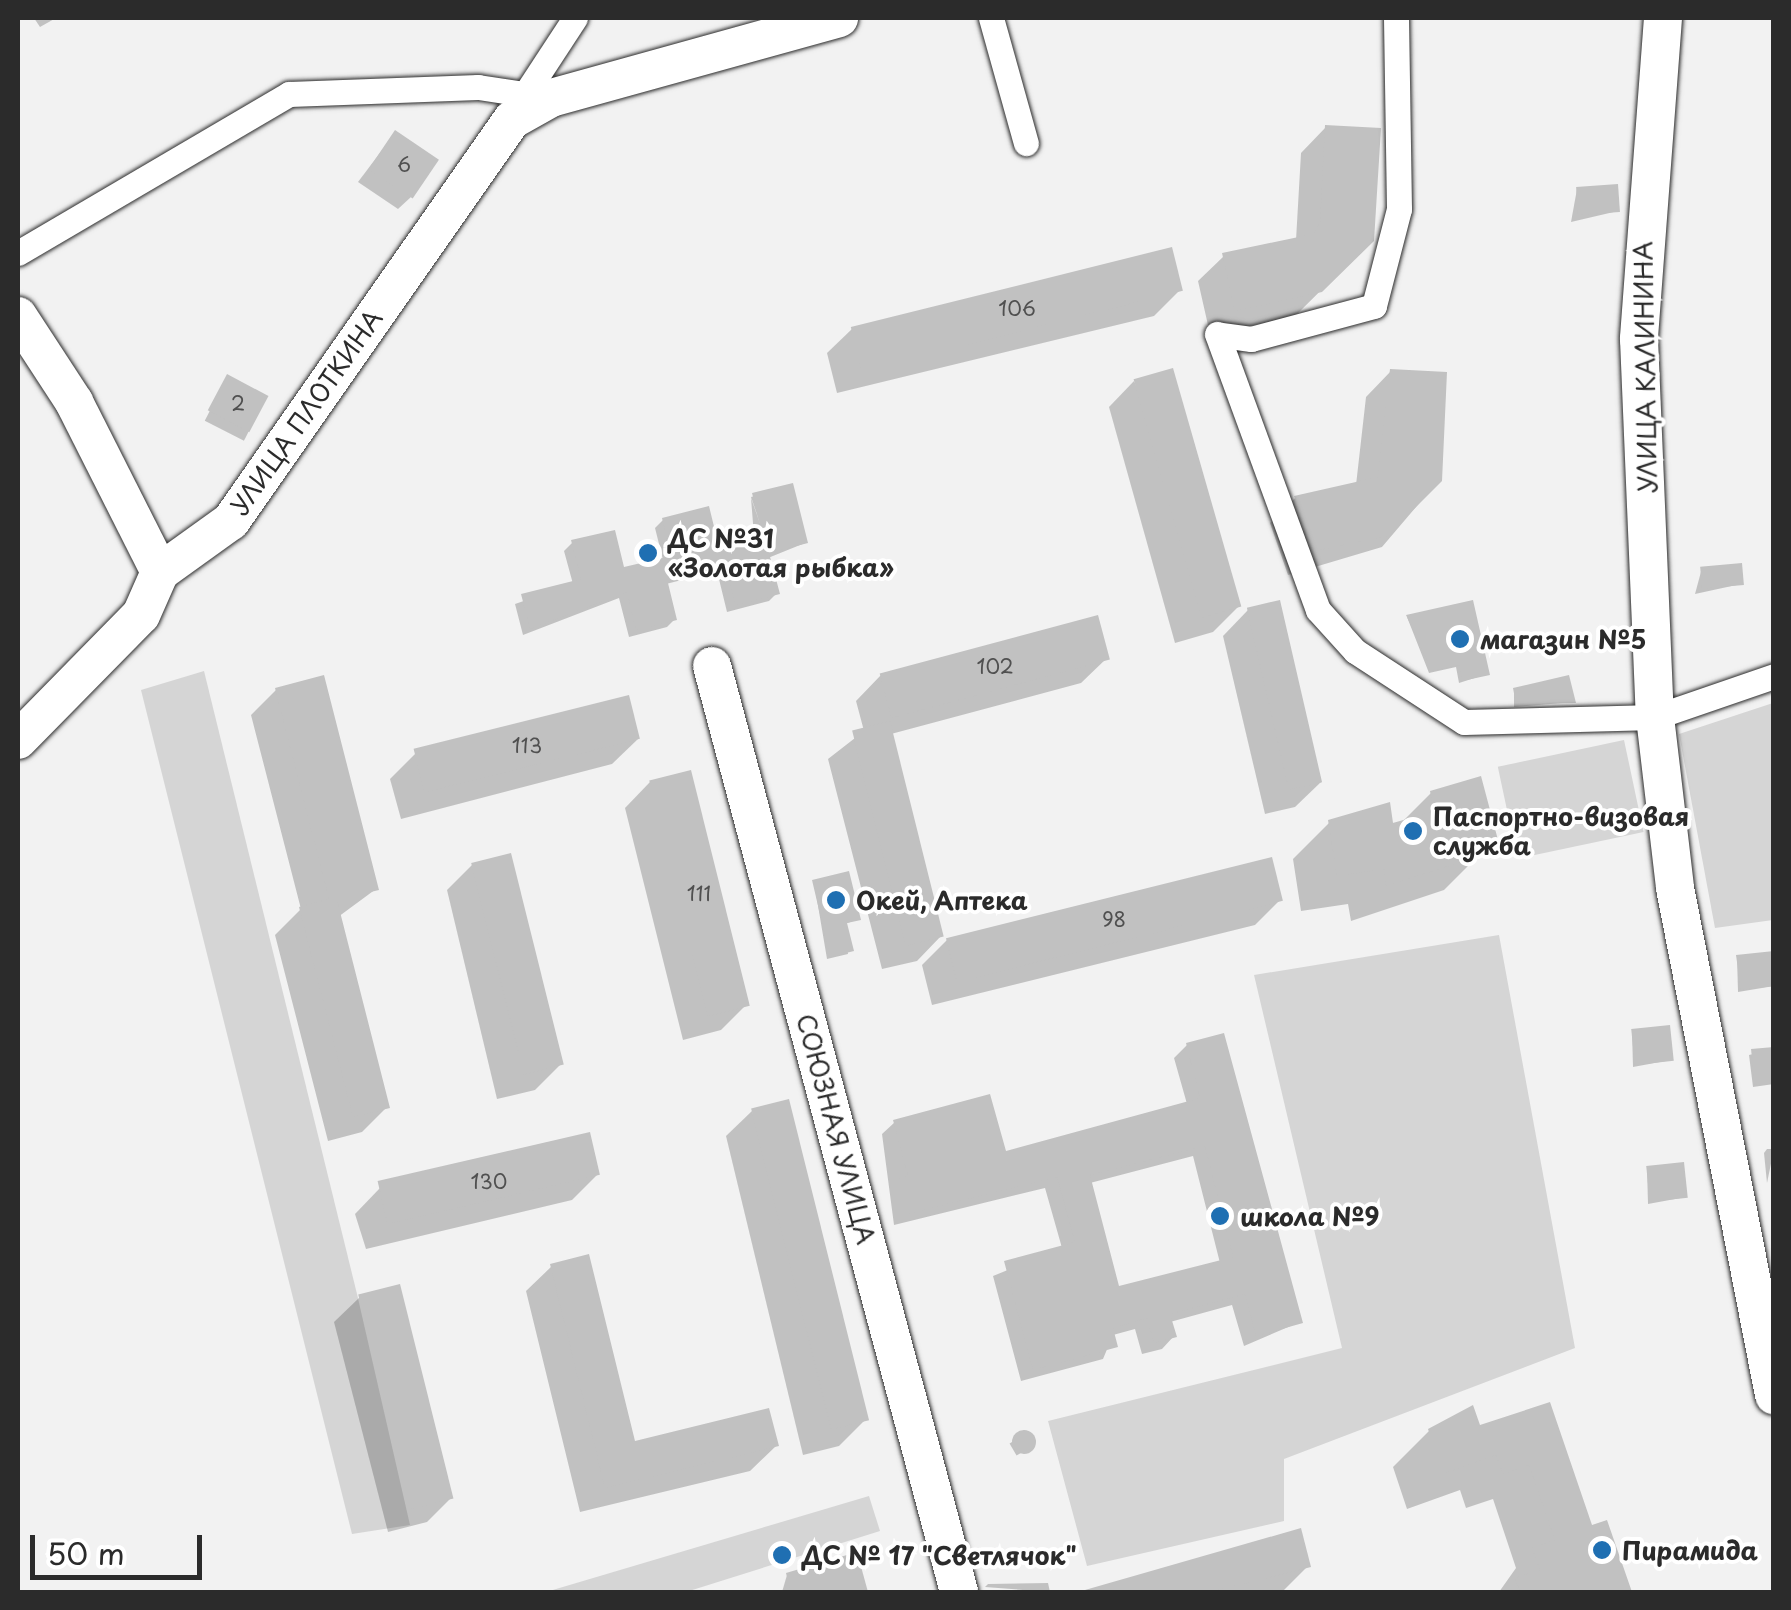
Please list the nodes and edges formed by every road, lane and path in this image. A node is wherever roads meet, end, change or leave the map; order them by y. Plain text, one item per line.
1 (576, 18) edge
2 (840, 18) edge
3 (991, 18) edge
4 (1396, 18) edge
5 (1663, 18) edge
6 (538, 97) junction
7 (1026, 144) dead end
8 (18, 253) edge
9 (18, 316) edge
10 (160, 572) junction
11 (712, 666) dead end
12 (1774, 676) edge
13 (1655, 716) junction
14 (18, 740) edge
15 (1774, 1396) edge
16 (959, 1592) edge

1 - 6 street
2 - 6 street
3 - 7 street
4 - 13 street
5 - 13 street, УЛИЦА КАЛИНИНА
6 - 8 street
6 - 10 street, УЛИЦА ПЛОТКИНА
9 - 10 street
10 - 14 street, УЛИЦА ПЛОТКИНА
11 - 16 street, СОЮЗНАЯ УЛИЦА
12 - 13 street
13 - 15 street, УЛИЦА КАЛИНИНА

